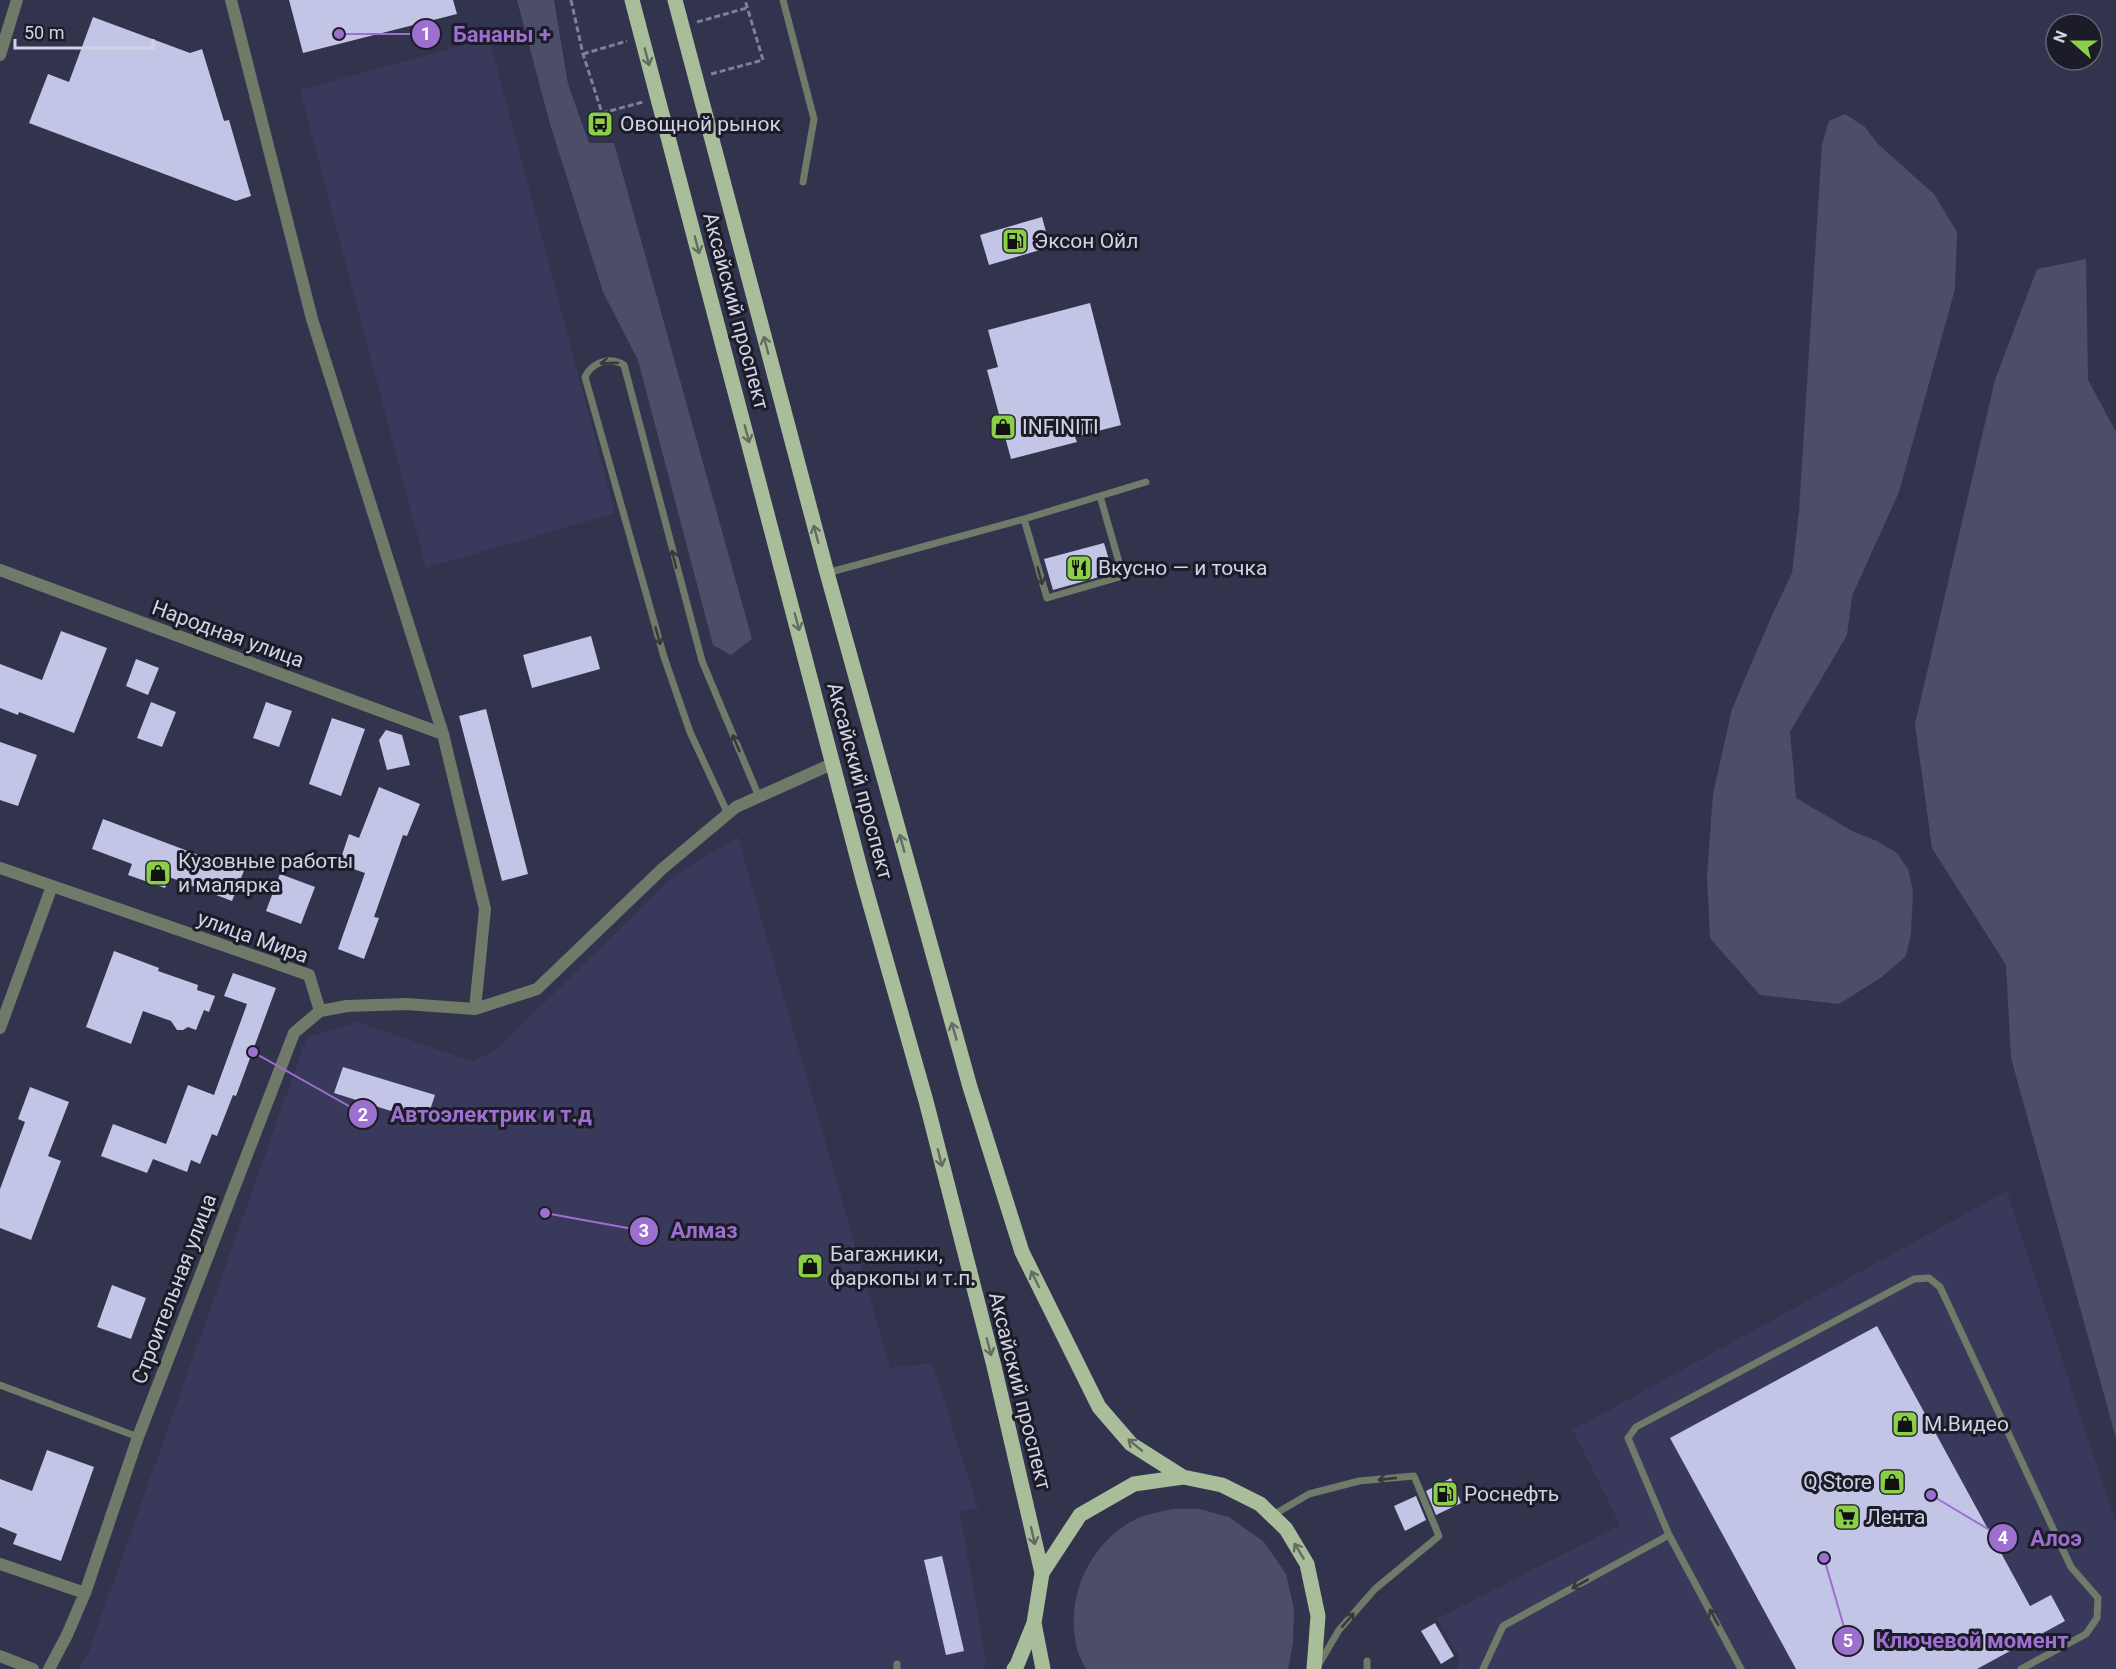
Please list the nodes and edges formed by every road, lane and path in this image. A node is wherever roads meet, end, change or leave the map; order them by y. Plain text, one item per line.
1 (17, 0) edge
2 (231, 0) edge
3 (571, 0) edge
4 (632, 0) edge
5 (675, 0) edge
6 (746, 0) edge
7 (783, 0) edge
8 (5, 20) edge
9 (0, 55) edge
10 (696, 78) junction
11 (658, 97) junction
12 (803, 182) dead end
13 (1146, 482) dead end
14 (1100, 496) junction
15 (1024, 519) junction
16 (0, 570) edge
17 (827, 573) junction
18 (443, 734) junction
19 (834, 763) junction
20 (759, 797) junction
21 (728, 814) junction
22 (0, 868) edge
23 (52, 886) junction
24 (475, 1009) junction
25 (320, 1011) junction
26 (0, 1028) edge
27 (0, 1384) edge
28 (138, 1437) junction
29 (1183, 1478) junction
30 (1272, 1516) junction
31 (1669, 1535) junction
32 (0, 1564) edge
33 (1042, 1574) junction
34 (85, 1593) junction
35 (1034, 1623) junction
36 (0, 1656) edge
37 (33, 1669) edge
38 (48, 1669) edge
39 (1014, 1669) edge
40 (1043, 1669) edge
41 (1315, 1669) edge
42 (1483, 1669) edge
43 (1741, 1669) edge
44 (2021, 1669) edge

1 - 8 street
2 - 18 street
3 - 11 path
4 -> 11 main road, Аксайский проспект
5 - 10 main road, Аксайский проспект
6 - 10 path
7 - 12 lane
8 - 9 street
17 -> 10 main road, Аксайский проспект
11 -> 19 main road, Аксайский проспект
13 - 14 lane
14 - 15 lane
15 -> 14 lane
15 - 17 lane
16 - 18 street, Народная улица
29 -> 17 main road, Аксайский проспект
18 - 24 street
19 - 20 street
19 -> 33 main road, Аксайский проспект
20 - 21 street
20 -> 21 lane
21 - 24 street
22 - 23 street, улица Мира
23 - 25 street, улица Мира
23 - 26 street
24 - 25 street
25 - 28 street, Строительная улица
27 - 28 lane
28 - 34 street, Строительная улица
29 - 30 main road
29 - 33 main road
41 -> 30 main road
41 -> 30 lane
31 -> 42 lane
43 -> 31 lane
31 - 44 lane
32 - 34 street
33 - 35 main road
34 - 38 street, Строительная улица
35 - 39 main road
35 - 40 main road
36 - 37 street

